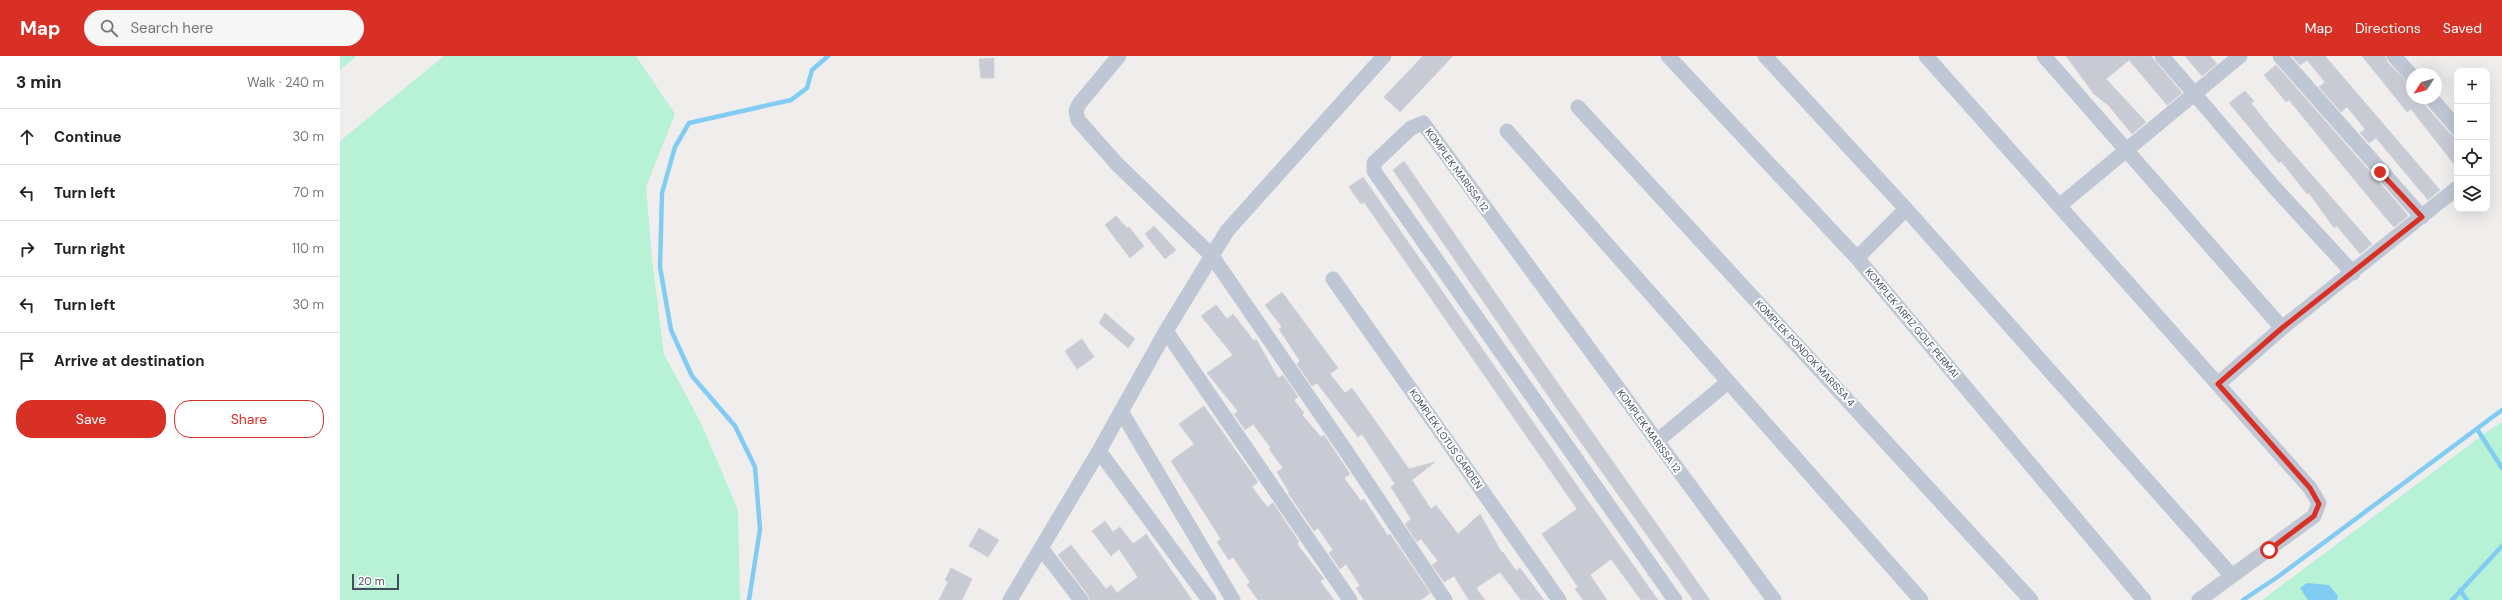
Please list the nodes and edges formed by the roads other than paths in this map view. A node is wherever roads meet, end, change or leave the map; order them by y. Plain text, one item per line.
1 (1119, 56) edge
2 (1384, 56) edge
3 (1668, 56) edge
4 (1765, 56) edge
5 (1926, 56) edge
6 (2044, 56) edge
7 (2162, 56) edge
8 (2240, 56) edge
9 (2280, 56) edge
10 (2394, 56) edge
11 (2406, 69) edge
12 (2194, 94) junction
13 (2436, 104) edge
14 (1578, 107) dead end
15 (2454, 125) edge
16 (1507, 131) dead end
17 (2126, 150) junction
18 (2454, 190) edge
19 (2059, 206) junction
20 (1906, 209) junction
21 (2422, 217) junction
22 (1212, 256) junction
23 (1857, 258) junction
24 (2353, 272) junction
25 (1333, 279) dead end
26 (2282, 328) junction
27 (1166, 330) junction
28 (1728, 382) junction
29 (2218, 384) junction
30 (1121, 411) junction
31 (1657, 441) junction
32 (1099, 451) junction
33 (1041, 548) junction
34 (2232, 576) junction
35 (1010, 600) edge
36 (1081, 600) edge
37 (1209, 600) edge
38 (1232, 600) edge
39 (1350, 600) edge
40 (1445, 600) edge
41 (1558, 600) edge
42 (1675, 600) edge
43 (1774, 600) edge
44 (1920, 600) edge
45 (2031, 600) edge
46 (2144, 600) edge
47 (2199, 600) edge

1 - 22 street
2 - 22 street
3 - 23 street, KOMPLEK ARFIZ GOLF PERMAI
4 - 20 street
5 - 19 street
6 - 17 street
7 - 12 street
8 - 12 street
9 - 21 street
10 - 11 street
12 - 17 street
12 - 24 street
13 - 15 street
14 - 45 street, KOMPLEK PONDOK MARISSA 4
16 - 28 street
17 - 19 street
17 - 26 street
18 - 21 street
19 - 29 street
20 - 23 street
20 - 34 street
21 - 24 street
22 - 27 street
22 - 40 street
23 - 46 street, KOMPLEK ARFIZ GOLF PERMAI
24 - 26 street
25 - 41 street, KOMPLEK LOTUS GARDEN
26 - 29 street
27 - 30 street
27 - 39 street
28 - 31 street
28 - 44 street
29 - 34 street
30 - 32 street
30 - 38 street
31 - 42 street, KOMPLEK MARISSA 12
31 - 43 street, KOMPLEK MARISSA 12
32 - 33 street
32 - 37 street
33 - 35 street
33 - 36 street
34 - 47 street

